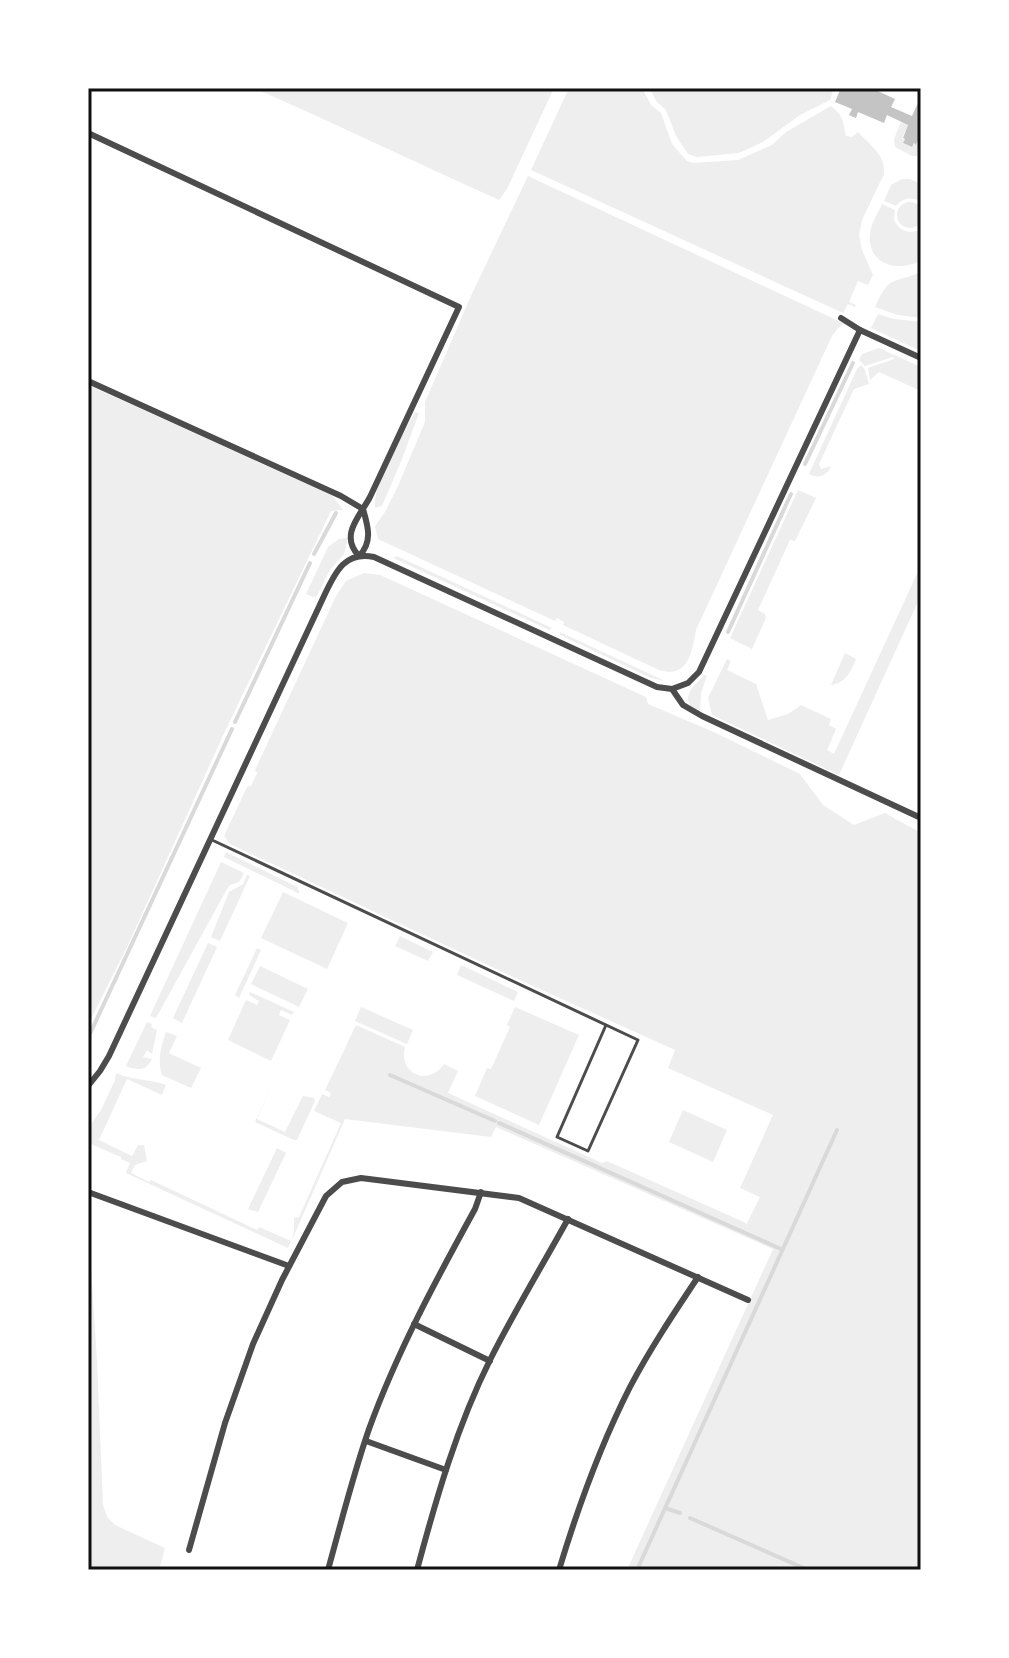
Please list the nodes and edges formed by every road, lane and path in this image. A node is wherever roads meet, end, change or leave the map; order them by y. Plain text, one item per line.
1 (88, 133) edge
2 (841, 318) dead end
3 (860, 330) junction
4 (921, 358) edge
5 (88, 381) edge
6 (363, 509) junction
7 (359, 556) junction
8 (672, 689) junction
9 (921, 818) edge
10 (210, 840) junction
11 (606, 1025) junction
12 (88, 1086) edge
13 (88, 1192) edge
14 (481, 1192) junction
15 (568, 1219) junction
16 (289, 1266) junction
17 (698, 1277) junction
18 (748, 1300) dead end
19 (414, 1324) junction
20 (490, 1361) junction
21 (366, 1441) junction
22 (446, 1470) junction
23 (189, 1550) dead end
24 (328, 1570) edge
25 (417, 1570) edge
26 (559, 1570) edge

1 - 6 street
2 - 3 street
3 - 4 street
3 - 8 street
5 - 6 street
6 - 7 street
6 - 7 street
7 - 8 street
7 - 10 street
8 - 9 street
10 - 11 lane
10 - 12 street
11 - 11 lane
13 - 16 street
14 - 15 street
14 - 16 street
14 - 19 street
15 - 17 street
15 - 20 street
16 - 23 street
17 - 18 street
17 - 26 street
19 - 20 street
19 - 21 street
20 - 22 street
21 - 22 street
21 - 24 street
22 - 25 street

